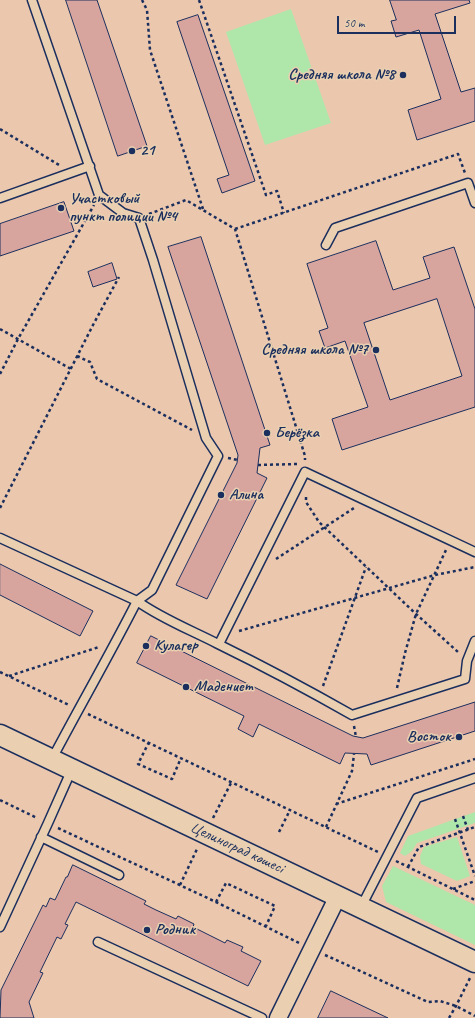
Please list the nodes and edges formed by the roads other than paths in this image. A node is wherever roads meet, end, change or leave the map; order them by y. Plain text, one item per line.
1 (32, 0) edge
2 (90, 166) junction
3 (0, 198) edge
4 (475, 204) edge
5 (326, 245) dead end
6 (0, 538) edge
7 (475, 552) edge
8 (137, 601) junction
9 (475, 641) edge
10 (219, 644) junction
11 (0, 735) edge
12 (51, 760) junction
13 (72, 770) junction
14 (475, 778) edge
15 (41, 837) junction
16 (119, 875) dead end
17 (338, 896) junction
18 (361, 907) junction
19 (0, 927) edge
20 (98, 942) dead end
21 (472, 970) edge
22 (262, 1018) edge
23 (278, 1018) edge

1 - 2 lane
2 - 3 lane
2 - 8 lane
4 - 5 lane
6 - 8 lane
7 - 10 lane
8 - 10 lane
8 - 12 lane
9 - 10 lane
11 - 12 street, Целиноград көшесі
12 - 13 street, Целиноград көшесі
13 - 15 lane
13 - 17 street, Целиноград көшесі
14 - 18 lane
15 - 16 lane
15 - 19 lane
17 - 18 street, Целиноград көшесі
17 - 23 street
18 - 21 street, Целиноград көшесі
20 - 22 lane

